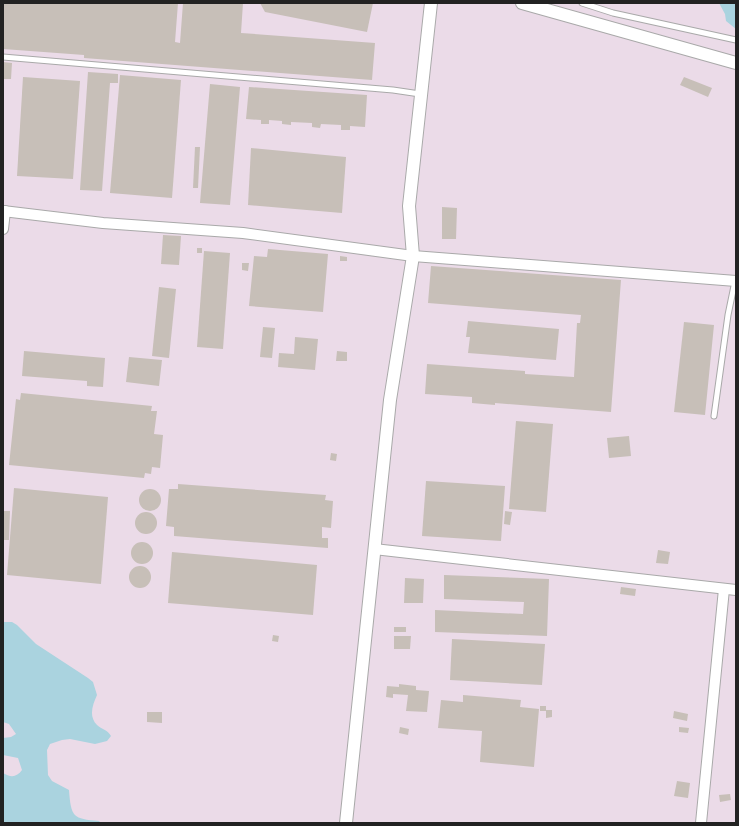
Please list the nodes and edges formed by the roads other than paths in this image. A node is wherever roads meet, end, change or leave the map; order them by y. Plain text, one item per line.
1 (431, 3) edge
2 (522, 3) edge
3 (582, 3) edge
4 (736, 40) edge
5 (3, 57) edge
6 (736, 63) edge
7 (421, 94) junction
8 (4, 211) edge
9 (3, 229) edge
10 (413, 256) junction
11 (736, 281) edge
12 (714, 416) dead end
13 (374, 550) junction
14 (724, 589) junction
15 (736, 590) edge
16 (346, 823) edge
17 (701, 823) edge

1 - 7 street
2 - 6 street
3 - 4 lane
5 - 7 lane
7 - 10 street
8 - 9 street
8 - 10 street
10 - 11 street
10 - 13 street
11 - 12 lane
13 - 14 street
13 - 16 street
14 - 15 street
14 - 17 street

